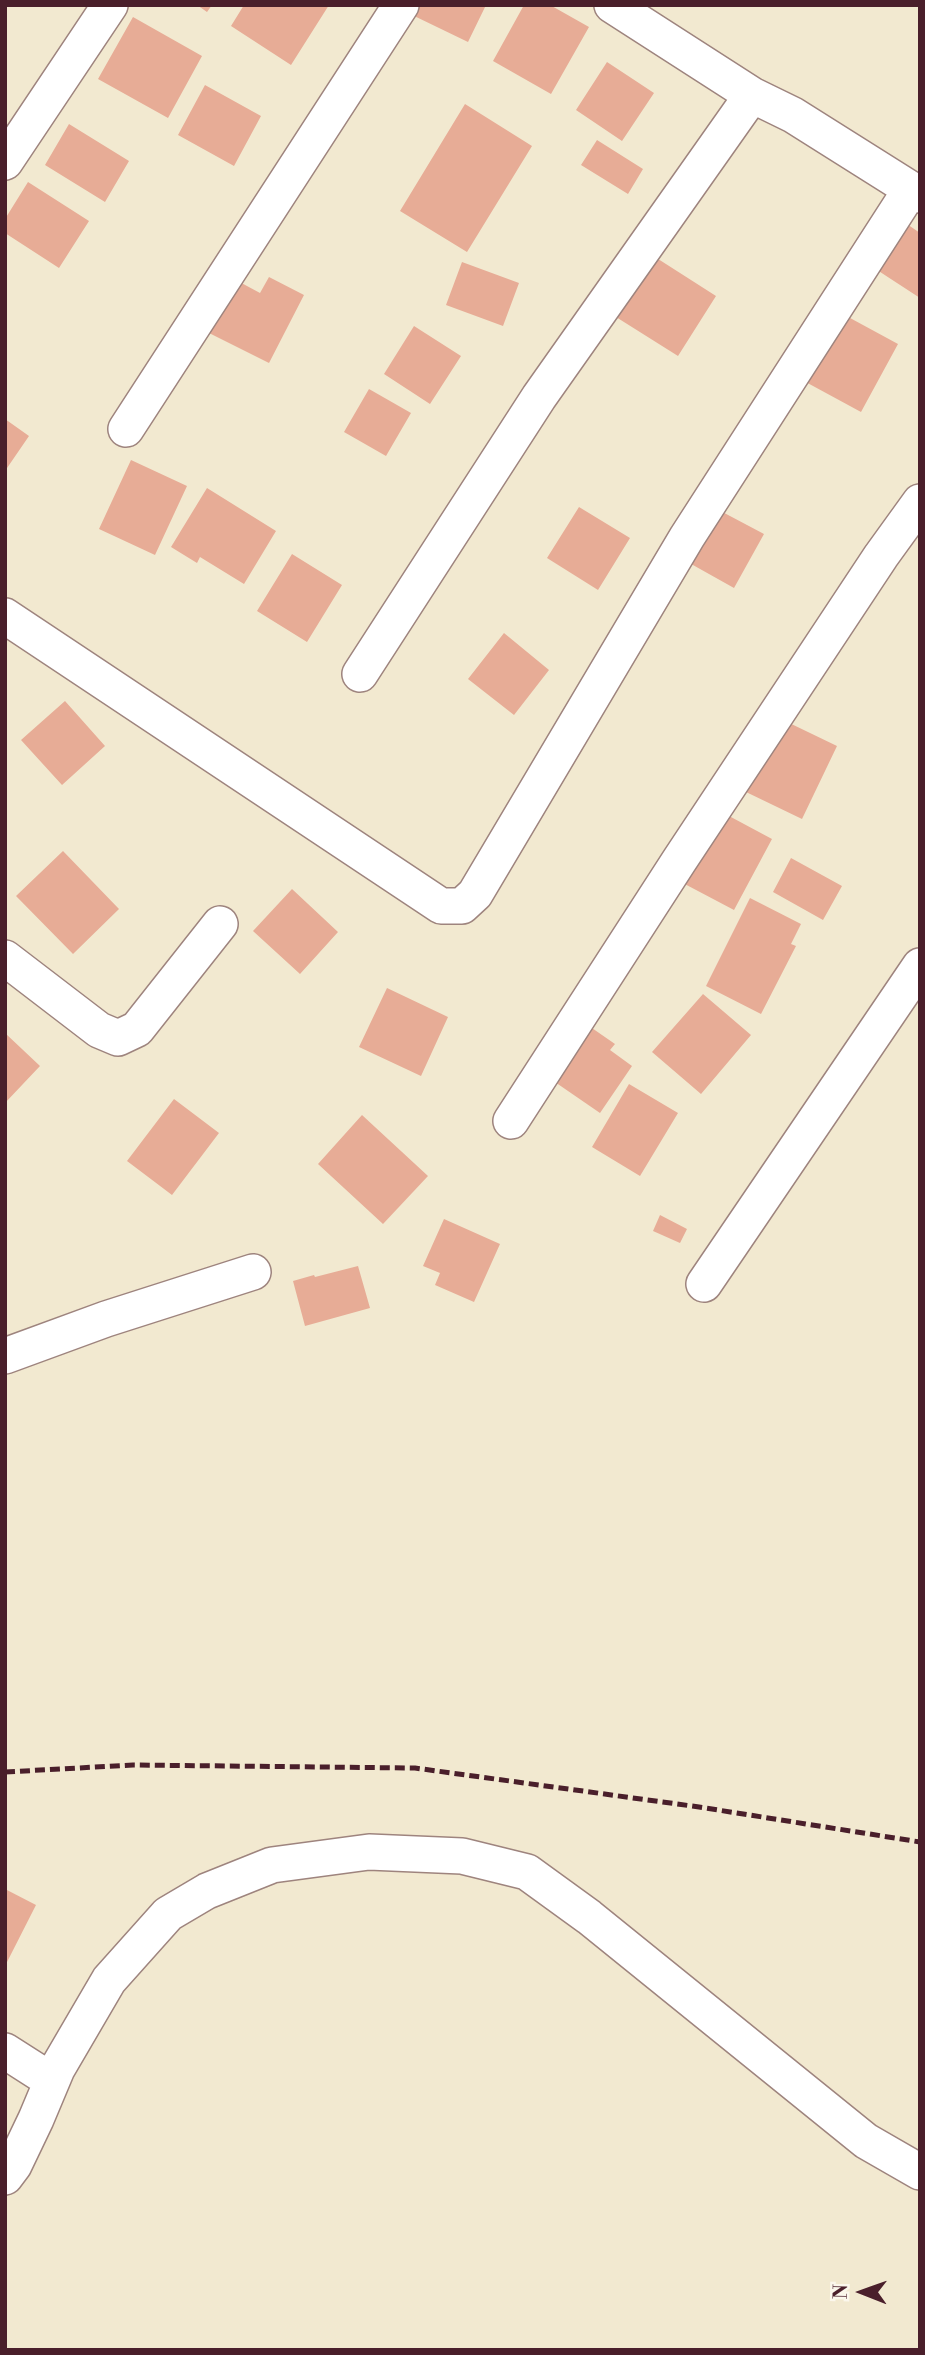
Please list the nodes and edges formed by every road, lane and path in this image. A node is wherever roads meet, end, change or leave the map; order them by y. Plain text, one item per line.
1 (110, 5) edge
2 (401, 5) edge
3 (612, 5) edge
4 (752, 94) junction
5 (5, 162) edge
6 (916, 192) edge
7 (126, 429) dead end
8 (920, 502) edge
9 (5, 616) edge
10 (360, 674) dead end
11 (220, 924) dead end
12 (5, 958) edge
13 (920, 966) edge
14 (511, 1121) dead end
15 (253, 1272) dead end
16 (704, 1284) dead end
17 (5, 1356) edge
18 (5, 2051) edge
19 (52, 2081) junction
20 (920, 2172) edge
21 (5, 2177) edge

1 - 5 street
2 - 7 street
3 - 4 street
4 - 6 street
4 - 10 street
6 - 9 street
8 - 14 street
11 - 12 street
13 - 16 street
15 - 17 street
18 - 19 street
19 - 20 street
19 - 21 street

